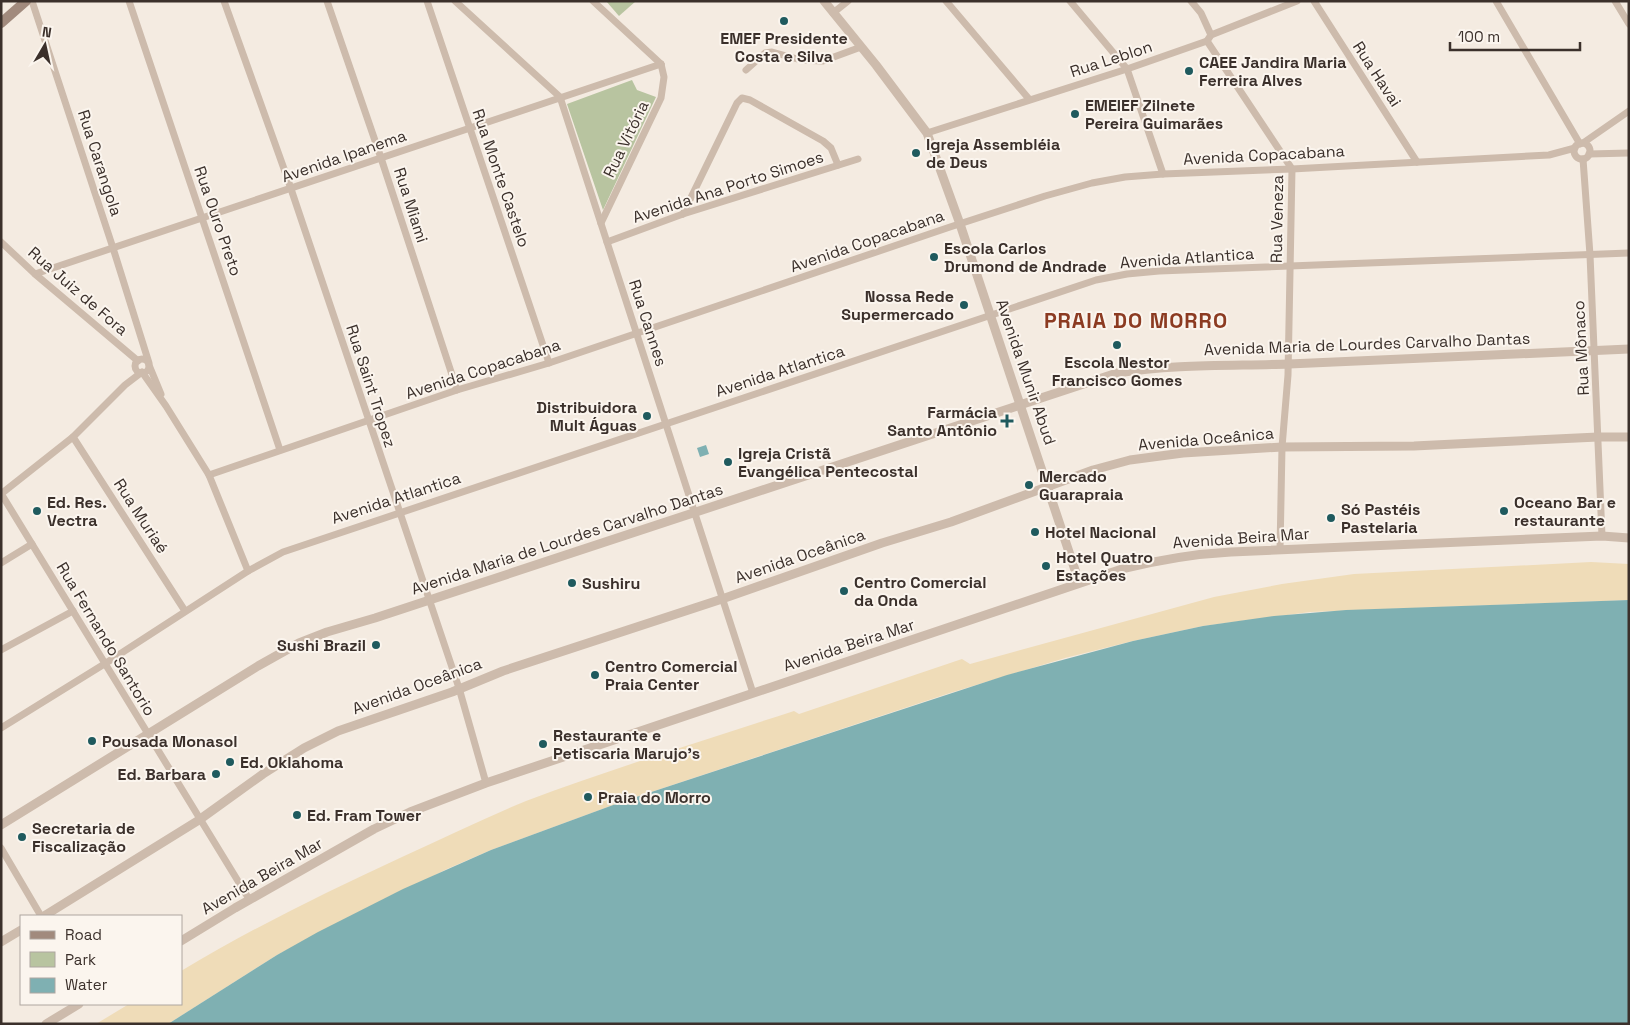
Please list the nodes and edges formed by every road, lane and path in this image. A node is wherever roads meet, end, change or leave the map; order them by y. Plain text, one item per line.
1 (26, 1) edge
2 (32, 1) edge
3 (129, 1) edge
4 (224, 1) edge
5 (327, 1) edge
6 (427, 1) edge
7 (455, 1) edge
8 (593, 1) edge
9 (824, 1) edge
10 (848, 1) edge
11 (946, 1) edge
12 (1070, 1) edge
13 (1191, 1) edge
14 (1297, 1) edge
15 (1314, 1) edge
16 (1496, 1) edge
17 (1615, 1) edge
18 (833, 13) junction
19 (1, 23) edge
20 (1629, 24) edge
21 (1209, 38) junction
22 (861, 47) junction
23 (661, 64) junction
24 (1127, 69) junction
25 (746, 70) dead end
26 (560, 97) junction
27 (1030, 99) junction
28 (1629, 111) edge
29 (470, 128) junction
30 (927, 133) junction
31 (1583, 150) junction
32 (1629, 153) edge
33 (381, 158) junction
34 (858, 159) dead end
35 (1417, 162) junction
36 (838, 165) junction
37 (1292, 169) junction
38 (1163, 174) junction
39 (291, 188) junction
40 (683, 214) junction
41 (202, 218) junction
42 (601, 223) junction
43 (960, 224) junction
44 (1, 242) edge
45 (607, 242) junction
46 (113, 248) junction
47 (1629, 253) edge
48 (1590, 255) junction
49 (1290, 265) junction
50 (35, 274) junction
51 (990, 315) junction
52 (140, 334) junction
53 (637, 334) junction
54 (1629, 349) edge
55 (1595, 351) junction
56 (138, 362) junction
57 (549, 363) junction
58 (149, 364) junction
59 (1289, 364) junction
60 (142, 372) junction
61 (125, 385) junction
62 (457, 390) junction
63 (1020, 405) junction
64 (166, 406) junction
65 (368, 421) junction
66 (666, 423) junction
67 (72, 437) junction
68 (1598, 437) junction
69 (1629, 437) edge
70 (1282, 447) junction
71 (280, 450) junction
72 (209, 475) junction
73 (1048, 487) junction
74 (2, 495) edge
75 (399, 512) junction
76 (695, 513) junction
77 (1602, 536) junction
78 (1629, 538) edge
79 (32, 544) junction
80 (1280, 550) junction
81 (1, 562) edge
82 (248, 571) junction
83 (1079, 582) junction
84 (722, 599) junction
85 (428, 601) junction
86 (73, 611) junction
87 (185, 611) junction
88 (1, 650) edge
89 (106, 664) junction
90 (459, 688) junction
91 (753, 693) junction
92 (1, 728) edge
93 (148, 736) junction
94 (486, 783) junction
95 (199, 820) junction
96 (1, 825) edge
97 (1, 848) edge
98 (249, 900) junction
99 (41, 915) edge
100 (44, 915) edge
101 (20, 931) edge
102 (182, 940) edge
103 (1, 942) edge
104 (77, 1005) edge
105 (46, 1024) edge

1 - 19 main road
2 - 46 street, Rua Carangola
3 - 41 street, Rua Ouro Preto
4 - 39 street, Rua Saint Tropez
5 - 33 street, Rua Miami
6 - 29 street, Rua Monte Castelo
7 - 26 street, Rua Cannes
8 - 23 street
9 - 18 street, Avenida Munir Abud
10 - 18 street
11 - 27 street
12 - 24 street
13 - 21 street, Rua Veneza
14 - 21 street, Rua Leblon
15 - 35 street, Rua Havai
16 - 31 street
17 - 20 street
18 - 22 street, Avenida Munir Abud
21 - 24 street, Rua Leblon
21 - 37 street, Rua Veneza
22 - 25 street
22 - 30 street, Avenida Munir Abud
23 - 26 street, Avenida Ipanema
23 - 42 street, Rua Vitória
24 - 27 street, Rua Leblon
24 - 38 street
26 - 29 street, Avenida Ipanema
26 - 42 street, Rua Cannes
27 - 30 street, Rua Leblon
28 - 31 street
29 - 33 street, Avenida Ipanema
29 - 57 street, Rua Monte Castelo
30 - 43 street, Avenida Munir Abud
31 - 32 street, Avenida Copacabana
31 - 35 street, Avenida Copacabana
31 - 48 street, Rua Mônaco
33 - 39 street, Avenida Ipanema
33 - 62 street, Rua Miami
34 - 36 street, Avenida Ana Porto Simoes
35 - 37 street, Avenida Copacabana
36 - 40 street, Avenida Ana Porto Simoes
36 - 40 street
37 - 38 street, Avenida Copacabana
37 - 49 street, Rua Veneza
38 - 43 street, Avenida Copacabana
39 - 41 street, Avenida Ipanema
39 - 65 street, Rua Saint Tropez
40 - 45 street, Avenida Ana Porto Simoes
41 - 46 street, Avenida Ipanema
41 - 71 street, Rua Ouro Preto
42 - 45 street, Rua Cannes
43 - 51 street, Avenida Munir Abud
43 - 53 street, Avenida Copacabana
44 - 50 street, Rua Juiz de Fora
45 - 53 street, Rua Cannes
46 - 50 street, Avenida Ipanema
46 - 52 street, Rua Carangola
47 - 48 street, Avenida Atlantica
48 - 49 street, Avenida Atlantica
48 - 55 street, Rua Mônaco
49 - 51 street, Avenida Atlantica
49 - 59 street, Rua Veneza
50 - 56 street, Rua Juiz de Fora
51 - 63 street, Avenida Munir Abud
51 - 66 street, Avenida Atlantica
52 - 56 street, Rua Carangola
52 - 58 street, Rua Carangola
53 - 57 street, Avenida Copacabana
53 - 66 street, Rua Cannes
54 - 55 street, Avenida Maria de Lourdes Carvalho Dantas
55 - 59 street, Avenida Maria de Lourdes Carvalho Dantas
55 - 68 street, Rua Mônaco
56 - 58 street
56 - 60 street
56 - 61 street
57 - 62 street, Avenida Copacabana
58 - 60 street
58 - 64 street, Rua Carangola
59 - 63 street, Avenida Maria de Lourdes Carvalho Dantas
59 - 70 street, Rua Veneza
60 - 61 street
60 - 64 street, Rua Carangola
61 - 67 street
62 - 65 street, Avenida Copacabana
63 - 73 street, Avenida Munir Abud
63 - 76 street, Avenida Maria de Lourdes Carvalho Dantas
64 - 72 street, Rua Carangola
65 - 71 street, Avenida Copacabana
65 - 75 street, Rua Saint Tropez
66 - 75 street, Avenida Atlantica
66 - 76 street, Rua Cannes
67 - 74 street
67 - 87 street, Rua Muriaé
68 - 69 street, Avenida Oceânica
68 - 70 street, Avenida Oceânica
68 - 77 street, Rua Mônaco
70 - 73 street, Avenida Oceânica
70 - 80 street, Rua Veneza
71 - 72 street, Avenida Copacabana
72 - 82 street, Rua Carangola
73 - 83 street, Avenida Munir Abud
73 - 84 street, Avenida Oceânica
74 - 79 street, Rua Fernando Santorio
75 - 82 street, Avenida Atlantica
75 - 85 street, Rua Saint Tropez
76 - 84 street, Rua Cannes
76 - 85 street, Avenida Maria de Lourdes Carvalho Dantas
77 - 78 street, Avenida Beira Mar
77 - 80 street, Avenida Beira Mar
79 - 81 street
79 - 86 street, Rua Fernando Santorio
80 - 83 street, Avenida Beira Mar
82 - 87 street, Avenida Atlantica
83 - 91 street, Avenida Beira Mar
84 - 90 street, Avenida Oceânica
84 - 91 street, Rua Cannes
85 - 90 street, Rua Saint Tropez
85 - 93 street, Avenida Maria de Lourdes Carvalho Dantas
86 - 88 street
86 - 89 street, Rua Fernando Santorio
87 - 89 street, Avenida Atlantica
89 - 92 street, Avenida Atlantica
89 - 93 street, Rua Fernando Santorio
90 - 94 street, Rua Saint Tropez
90 - 95 street, Avenida Oceânica
91 - 94 street, Avenida Beira Mar
93 - 95 street, Rua Fernando Santorio
93 - 96 street, Avenida Maria de Lourdes Carvalho Dantas
94 - 98 street, Avenida Beira Mar
95 - 98 street, Rua Fernando Santorio
95 - 100 street, Avenida Oceânica
97 - 99 street
98 - 102 street, Avenida Beira Mar
101 - 103 street
104 - 105 street

